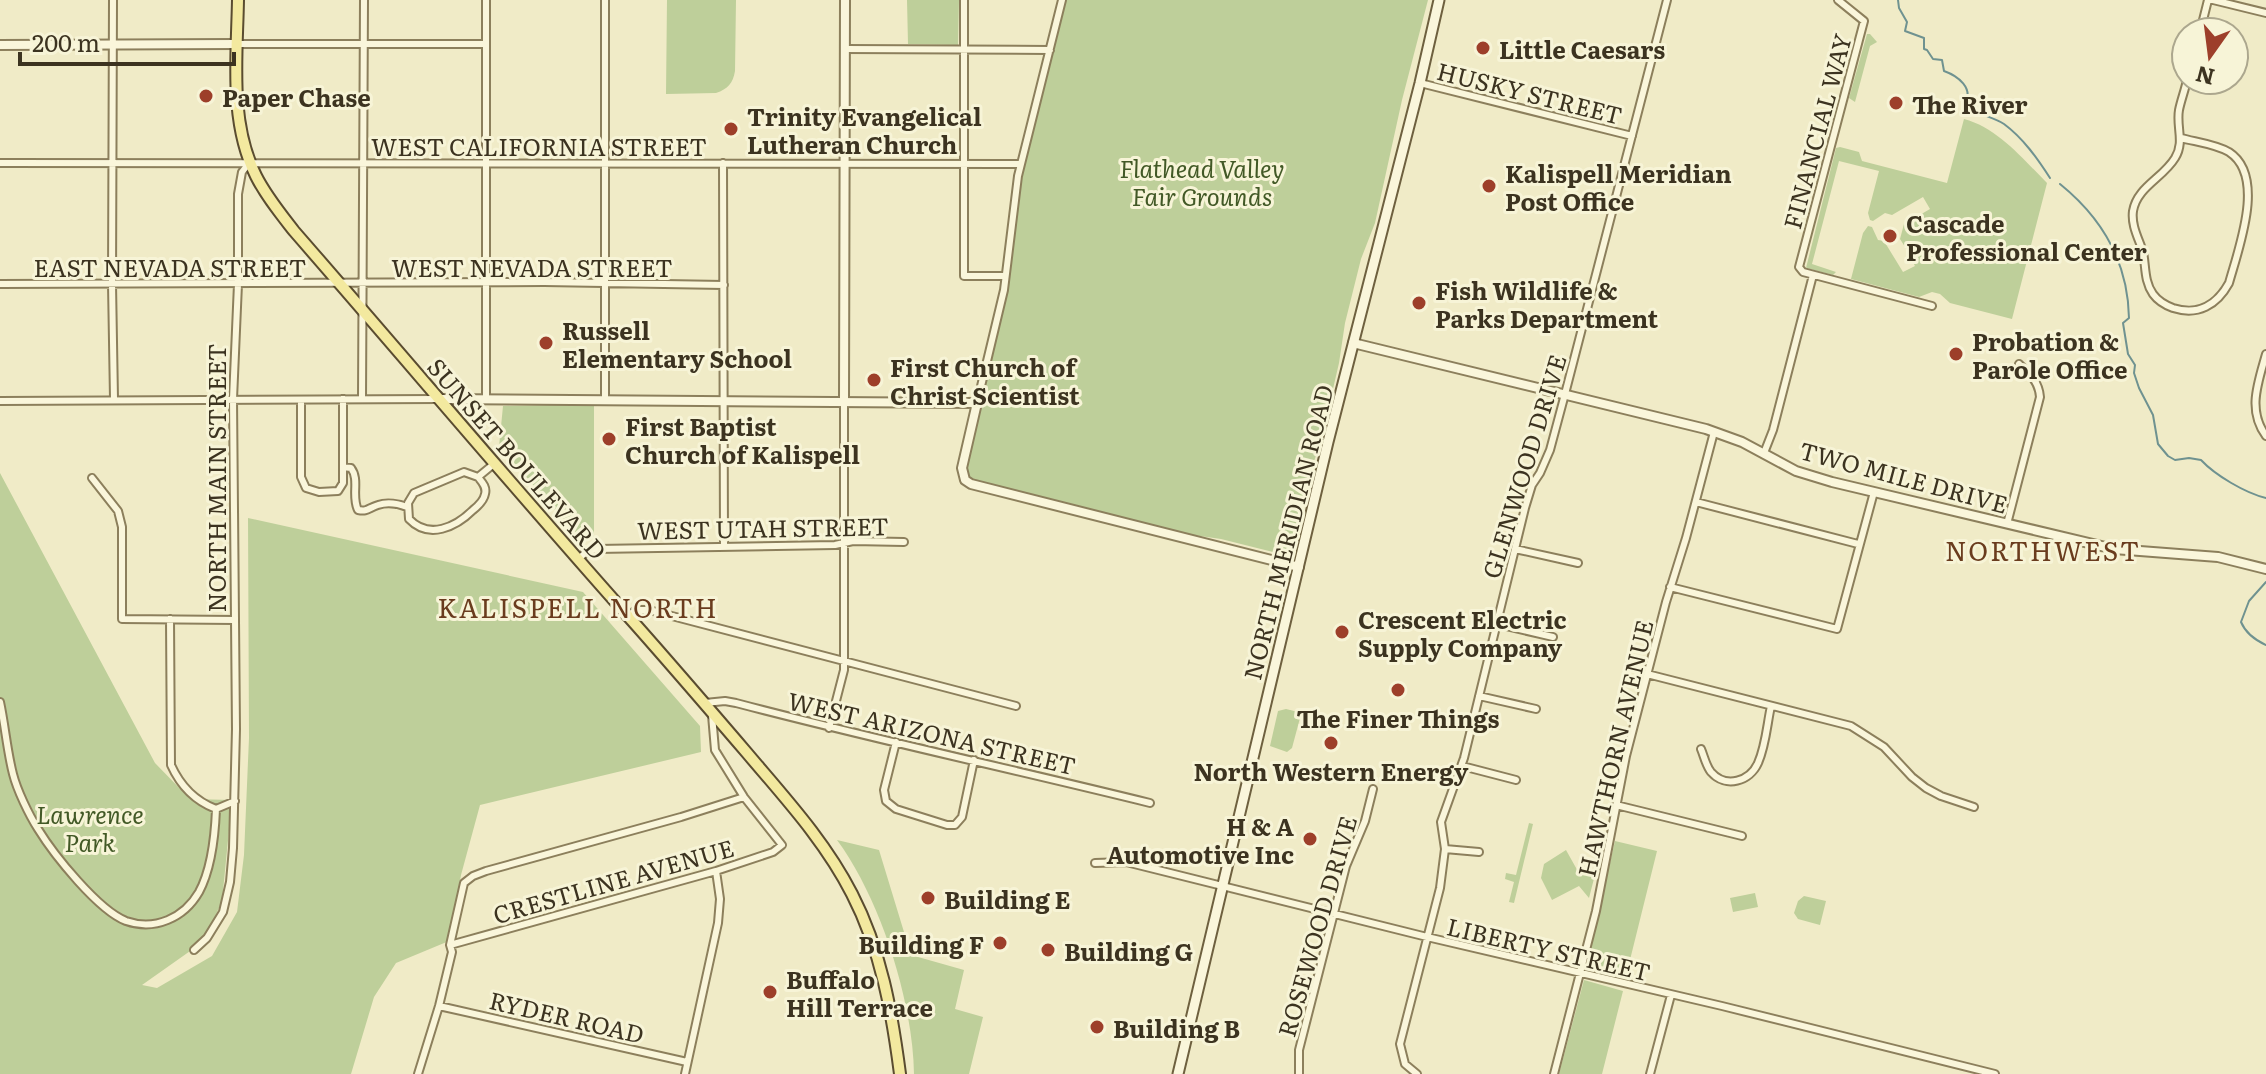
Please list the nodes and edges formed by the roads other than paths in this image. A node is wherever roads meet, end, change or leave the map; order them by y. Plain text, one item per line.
1 (113, 0) edge
2 (238, 0) edge
3 (364, 0) edge
4 (486, 0) edge
5 (605, 0) edge
6 (845, 0) edge
7 (964, 0) edge
8 (1062, 0) edge
9 (1439, 0) edge
10 (1667, 0) edge
11 (1838, 0) edge
12 (2210, 0) edge
13 (2266, 13) edge
14 (237, 44) junction
15 (364, 44) junction
16 (486, 44) junction
17 (0, 45) edge
18 (113, 46) junction
19 (845, 49) junction
20 (964, 49) junction
21 (1050, 50) junction
22 (1420, 83) junction
23 (2183, 96) edge
24 (1632, 136) junction
25 (2181, 138) junction
26 (250, 162) junction
27 (0, 163) edge
28 (112, 163) junction
29 (364, 163) junction
30 (723, 163) junction
31 (485, 164) junction
32 (605, 164) junction
33 (844, 164) junction
34 (963, 164) junction
35 (1020, 164) junction
36 (1813, 275) junction
37 (1005, 276) junction
38 (485, 283) junction
39 (0, 284) edge
40 (112, 284) junction
41 (238, 284) junction
42 (340, 284) junction
43 (362, 284) junction
44 (605, 284) junction
45 (724, 285) junction
46 (1932, 306) dead end
47 (361, 309) junction
48 (1353, 343) junction
49 (2266, 354) edge
50 (2019, 364) dead end
51 (1565, 394) junction
52 (114, 399) junction
53 (233, 399) junction
54 (343, 399) junction
55 (362, 399) junction
56 (439, 399) junction
57 (486, 399) junction
58 (301, 400) junction
59 (605, 400) junction
60 (0, 401) edge
61 (724, 401) junction
62 (844, 402) junction
63 (977, 403) junction
64 (1714, 432) junction
65 (2266, 436) edge
66 (1764, 453) junction
67 (495, 463) junction
68 (343, 467) junction
69 (478, 477) junction
70 (92, 478) dead end
71 (1874, 492) junction
72 (1696, 502) junction
73 (407, 507) junction
74 (2007, 524) junction
75 (904, 542) dead end
76 (843, 543) junction
77 (1858, 544) junction
78 (724, 547) junction
79 (1515, 549) junction
80 (578, 559) junction
81 (1578, 563) dead end
82 (1299, 567) junction
83 (2266, 569) edge
84 (1670, 587) junction
85 (628, 616) junction
86 (170, 619) junction
87 (235, 620) junction
88 (1497, 624) junction
89 (1553, 637) dead end
90 (844, 661) junction
91 (1647, 674) junction
92 (1479, 696) junction
93 (0, 702) edge
94 (1016, 706) dead end
95 (1771, 706) junction
96 (708, 707) junction
97 (1536, 709) dead end
98 (829, 728) junction
99 (896, 742) junction
100 (1701, 749) dead end
101 (974, 760) junction
102 (1462, 766) junction
103 (1516, 780) dead end
104 (1373, 789) dead end
105 (744, 797) junction
106 (235, 801) junction
107 (1150, 803) dead end
108 (1616, 805) junction
109 (1974, 807) dead end
110 (216, 809) junction
111 (1742, 836) dead end
112 (1445, 849) junction
113 (1479, 852) dead end
114 (1095, 863) dead end
115 (716, 871) junction
116 (1224, 886) junction
117 (1334, 914) junction
118 (1427, 937) junction
119 (450, 945) junction
120 (194, 950) dead end
121 (1580, 973) junction
122 (1671, 995) junction
123 (439, 1006) junction
124 (687, 1062) junction
125 (418, 1074) edge
126 (685, 1074) edge
127 (900, 1074) edge
128 (1178, 1074) edge
129 (1299, 1074) edge
130 (1417, 1074) edge
131 (1554, 1074) edge
132 (1650, 1074) edge
133 (1995, 1074) edge

1 - 18 street
2 - 14 main road
3 - 15 street
4 - 16 street
5 - 32 street
6 - 19 street
7 - 20 street
8 - 21 street
9 - 22 main road, NORTH MERIDIAN ROAD
10 - 24 street, GLENWOOD DRIVE
11 - 36 street, FINANCIAL WAY
12 - 13 street
14 - 15 street
14 - 18 street
14 - 26 main road
15 - 16 street
15 - 29 street
16 - 31 street
17 - 18 street
18 - 28 street
19 - 20 street
19 - 33 street
20 - 21 street
20 - 34 street
21 - 35 street
22 - 24 street, HUSKY STREET
22 - 48 main road, NORTH MERIDIAN ROAD
23 - 25 street
24 - 51 street, GLENWOOD DRIVE
25 - 25 street
26 - 28 street, WEST CALIFORNIA STREET
26 - 29 street, WEST CALIFORNIA STREET
26 - 41 street, NORTH MAIN STREET
26 - 42 main road, SUNSET BOULEVARD
27 - 28 street, WEST CALIFORNIA STREET
28 - 40 street
29 - 31 street, WEST CALIFORNIA STREET
29 - 43 street
30 - 32 street, WEST CALIFORNIA STREET
30 - 33 street, WEST CALIFORNIA STREET
30 - 45 street
31 - 32 street, WEST CALIFORNIA STREET
31 - 38 street
32 - 44 street
33 - 34 street, WEST CALIFORNIA STREET
33 - 62 street
34 - 35 street, WEST CALIFORNIA STREET
34 - 37 street
35 - 37 street
36 - 46 street
36 - 66 street
37 - 63 street
38 - 43 street, WEST NEVADA STREET
38 - 44 street, WEST NEVADA STREET
38 - 57 street
39 - 40 street, EAST NEVADA STREET
40 - 41 street, EAST NEVADA STREET
40 - 52 street
41 - 42 street, EAST NEVADA STREET
41 - 53 street, NORTH MAIN STREET
42 - 43 street, WEST NEVADA STREET
42 - 47 main road, SUNSET BOULEVARD
43 - 47 street
44 - 45 street, WEST NEVADA STREET
44 - 59 street
45 - 61 street
47 - 55 street
47 - 56 main road, SUNSET BOULEVARD
48 - 51 street, TWO MILE DRIVE
48 - 82 main road, NORTH MERIDIAN ROAD
49 - 65 street
50 - 74 street
51 - 64 street, TWO MILE DRIVE
51 - 79 street, GLENWOOD DRIVE
52 - 53 street
52 - 60 street
53 - 58 street
53 - 87 street, NORTH MAIN STREET
54 - 55 street
54 - 58 street
54 - 68 street
55 - 56 street
56 - 57 street
56 - 67 main road, SUNSET BOULEVARD
57 - 59 street
58 - 68 street
59 - 61 street
61 - 62 street
61 - 78 street
62 - 63 street
62 - 76 street
63 - 82 street
64 - 66 street, TWO MILE DRIVE
64 - 72 street, HAWTHORN AVENUE
66 - 71 street, TWO MILE DRIVE
67 - 69 street
67 - 80 main road, SUNSET BOULEVARD
68 - 73 street
69 - 73 street
69 - 73 street
70 - 86 street
71 - 74 street, TWO MILE DRIVE
71 - 77 street
72 - 77 street
72 - 84 street, HAWTHORN AVENUE
74 - 83 street, TWO MILE DRIVE
75 - 76 street, WEST UTAH STREET
76 - 78 street, WEST UTAH STREET
76 - 90 street
77 - 84 street
78 - 80 street, WEST UTAH STREET
79 - 81 street
79 - 88 street, GLENWOOD DRIVE
80 - 85 main road, SUNSET BOULEVARD
82 - 116 main road, NORTH MERIDIAN ROAD
84 - 91 street, HAWTHORN AVENUE
85 - 90 street
85 - 96 main road, SUNSET BOULEVARD
86 - 87 street
86 - 110 street
87 - 106 street, NORTH MAIN STREET
88 - 89 street
88 - 92 street, GLENWOOD DRIVE
90 - 94 street
90 - 98 street
91 - 95 street
91 - 108 street, HAWTHORN AVENUE
92 - 97 street
92 - 102 street, GLENWOOD DRIVE
93 - 110 street
95 - 100 street
95 - 109 street
96 - 98 street, WEST ARIZONA STREET
96 - 105 street
96 - 127 main road, SUNSET BOULEVARD
98 - 99 street, WEST ARIZONA STREET
99 - 101 street, WEST ARIZONA STREET
99 - 101 street
101 - 107 street, WEST ARIZONA STREET
102 - 103 street
102 - 112 street, GLENWOOD DRIVE
104 - 117 street, ROSEWOOD DRIVE
105 - 115 street, CRESTLINE AVENUE
105 - 119 street
106 - 110 street
106 - 120 street, NORTH MAIN STREET
108 - 111 street
108 - 121 street, HAWTHORN AVENUE
112 - 113 street
112 - 118 street, GLENWOOD DRIVE
114 - 116 street, LIBERTY STREET
115 - 119 street, CRESTLINE AVENUE
115 - 124 street
116 - 117 street, LIBERTY STREET
116 - 128 main road, NORTH MERIDIAN ROAD
117 - 118 street, LIBERTY STREET
117 - 129 street, ROSEWOOD DRIVE
118 - 121 street, LIBERTY STREET
118 - 130 street, GLENWOOD DRIVE
119 - 123 street
121 - 122 street, LIBERTY STREET
121 - 131 street, HAWTHORN AVENUE
122 - 132 street
122 - 133 street, LIBERTY STREET
123 - 124 street, RYDER ROAD
123 - 125 street
124 - 126 street

